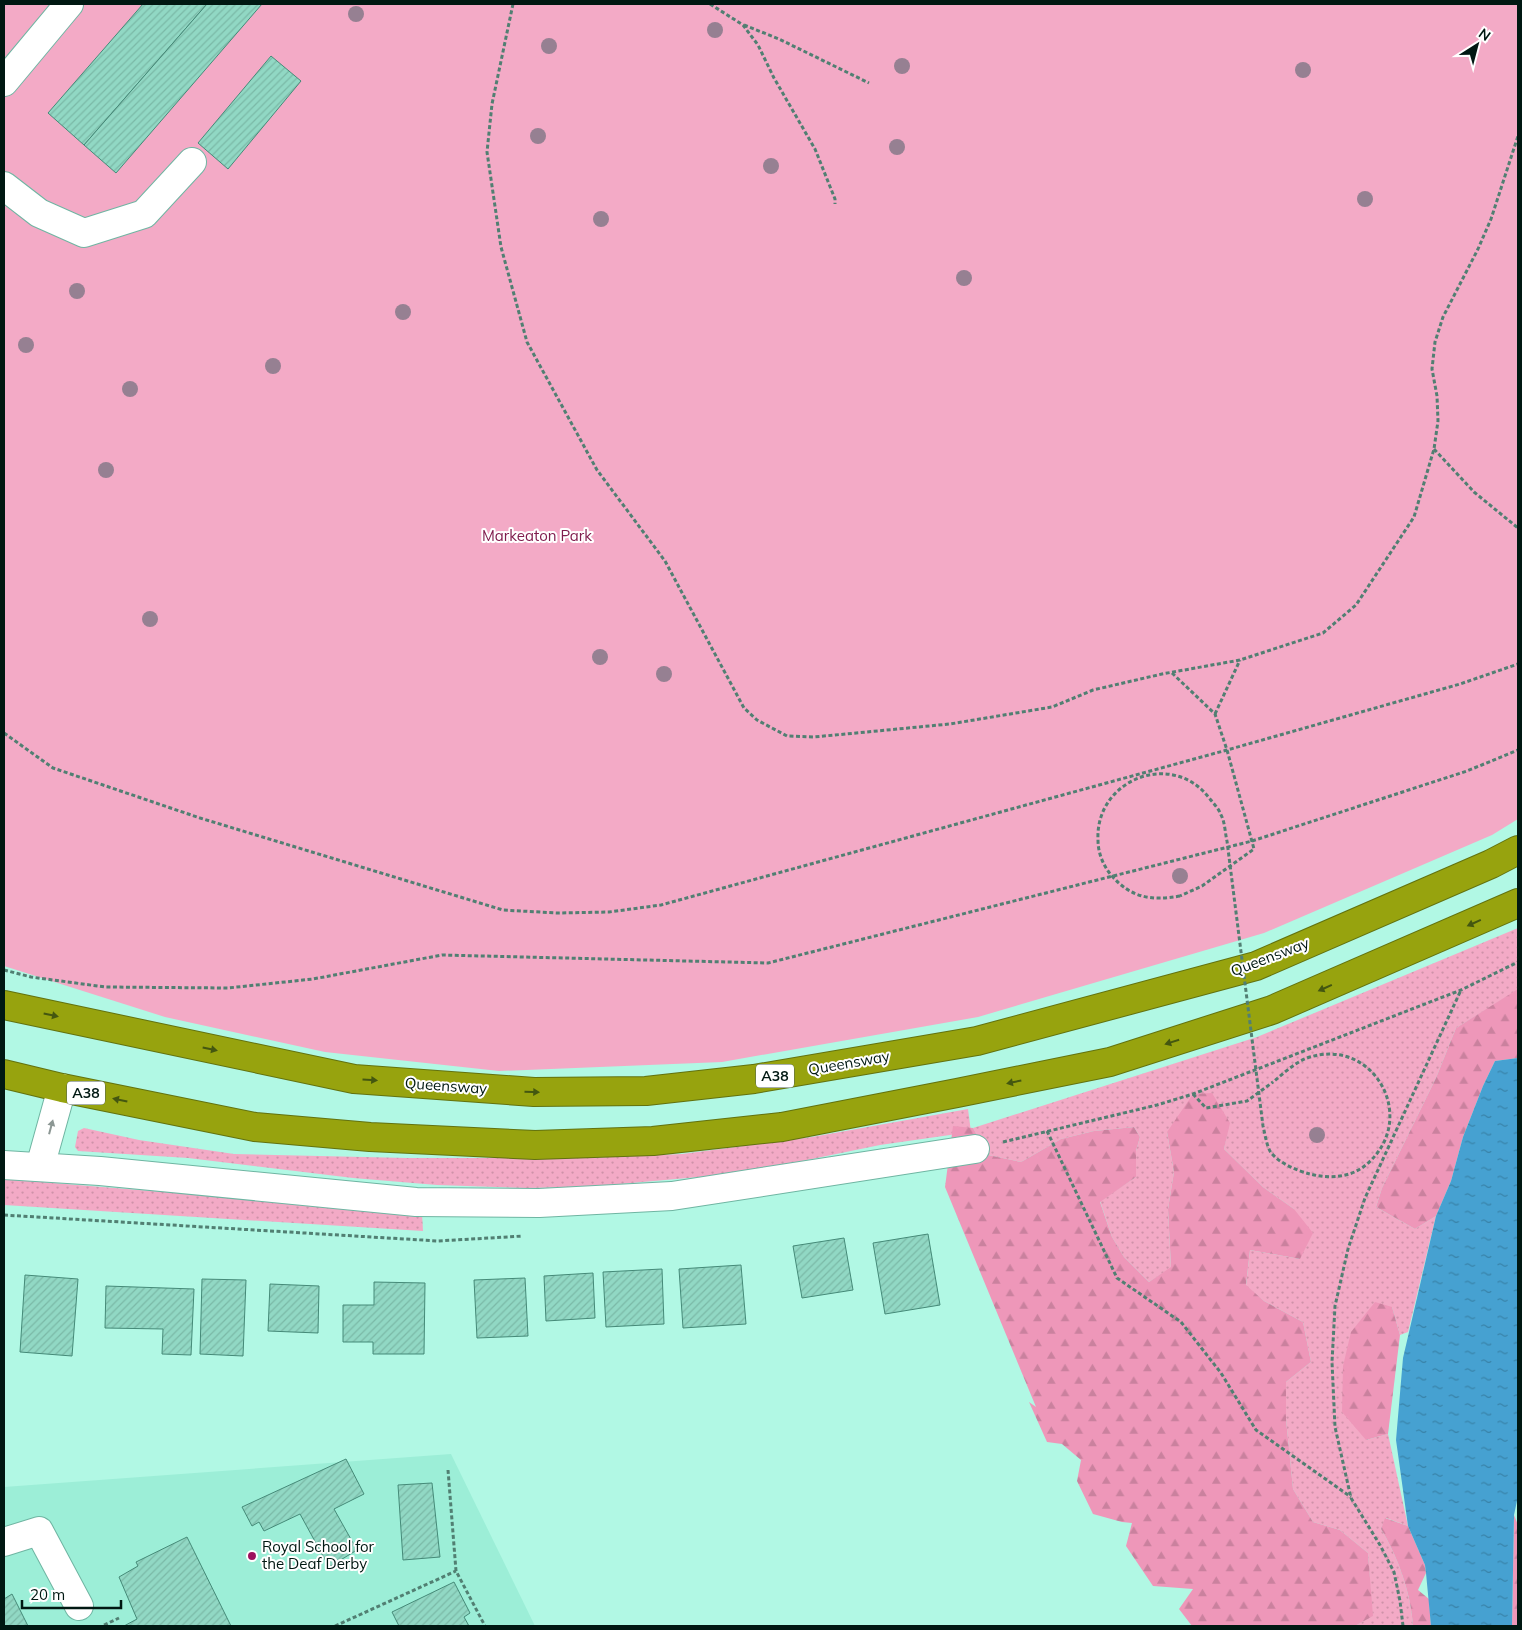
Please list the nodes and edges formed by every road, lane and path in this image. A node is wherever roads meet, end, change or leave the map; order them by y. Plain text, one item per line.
1 (69, 4) edge
2 (513, 4) edge
3 (710, 4) edge
4 (743, 25) junction
5 (4, 82) edge
6 (869, 83) dead end
7 (1518, 136) edge
8 (192, 162) dead end
9 (4, 186) edge
10 (835, 204) dead end
11 (1434, 449) junction
12 (1518, 528) edge
13 (1240, 660) junction
14 (1518, 664) edge
15 (1172, 673) junction
16 (1215, 714) junction
17 (4, 733) edge
18 (1227, 750) junction
19 (1518, 750) edge
20 (1252, 841) junction
21 (1518, 850) edge
22 (1518, 903) edge
23 (1518, 962) edge
24 (4, 970) edge
25 (1461, 990) junction
26 (4, 1005) edge
27 (4, 1074) edge
28 (62, 1088) junction
29 (1192, 1094) junction
30 (1047, 1131) junction
31 (975, 1149) joint
32 (4, 1165) edge
33 (40, 1167) junction
34 (448, 1470) dead end
35 (1351, 1498) junction
36 (4, 1542) edge
37 (456, 1571) junction
38 (79, 1606) dead end
39 (119, 1618) dead end
40 (101, 1626) edge
41 (335, 1626) edge
42 (485, 1626) edge
43 (1402, 1626) edge

1 - 5 street
2 - 15 path
3 - 4 path
4 - 6 path
4 - 10 path
7 - 11 path
8 - 9 street
11 - 12 path
11 - 13 path
13 - 15 path
13 - 16 path
14 - 18 path
15 - 16 path
16 - 18 path
17 - 18 path
18 - 20 path
19 - 20 path
20 - 24 path
20 - 29 path, bridge
26 -> 21 highway, Queensway / A38
22 -> 28 highway, A38
23 - 25 path
25 - 29 path
25 - 35 path
27 - 28 highway, A38
33 -> 28 street
29 - 30 path
30 - 31 path
30 - 35 path
31 - 33 street
32 - 33 street
34 - 37 path
35 - 43 path
36 - 38 street
37 - 41 path
37 - 42 path
39 - 40 path

